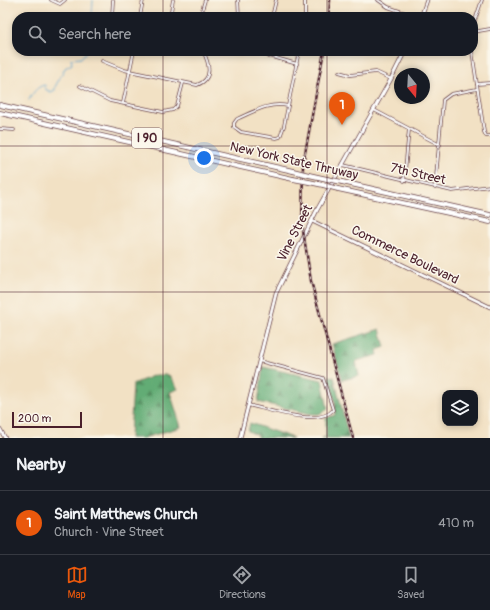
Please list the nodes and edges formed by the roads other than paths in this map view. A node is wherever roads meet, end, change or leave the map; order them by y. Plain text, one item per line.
1 (51, 0) edge
2 (64, 0) edge
3 (113, 0) edge
4 (143, 0) edge
5 (174, 0) edge
6 (205, 0) edge
7 (238, 0) edge
8 (276, 0) edge
9 (305, 0) edge
10 (427, 0) edge
11 (482, 0) edge
12 (379, 1) edge
13 (112, 12) edge
14 (141, 12) edge
15 (171, 12) edge
16 (201, 12) edge
17 (239, 12) edge
18 (273, 12) edge
19 (305, 12) edge
20 (405, 12) edge
21 (423, 12) edge
22 (478, 12) edge
23 (490, 29) edge
24 (478, 31) edge
25 (133, 56) edge
26 (206, 56) edge
27 (266, 56) edge
28 (298, 56) edge
29 (402, 56) edge
30 (473, 56) edge
31 (269, 57) joint
32 (102, 61) dead end
33 (297, 64) junction
34 (130, 71) junction
35 (339, 72) dead end
36 (391, 79) junction
37 (183, 83) junction
38 (490, 83) edge
39 (477, 84) junction
40 (80, 86) dead end
41 (477, 89) junction
42 (123, 104) junction
43 (0, 105) edge
44 (288, 106) junction
45 (374, 110) junction
46 (0, 113) edge
47 (0, 129) edge
48 (409, 129) junction
49 (14, 130) dead end
50 (490, 136) edge
51 (440, 145) junction
52 (343, 165) junction
53 (404, 181) junction
54 (490, 186) edge
55 (436, 188) junction
56 (490, 215) edge
57 (312, 221) junction
58 (490, 222) edge
59 (490, 307) edge
60 (259, 361) junction
61 (248, 404) junction
62 (0, 429) edge
63 (5, 438) edge
64 (240, 438) edge

1 - 2 street
3 - 13 street
4 - 14 street
5 - 15 street
6 - 16 street
7 - 17 street
8 - 18 street
9 - 19 street
10 - 21 street
11 - 22 street
12 - 20 street
23 - 24 street
25 - 34 street
26 - 37 street
27 - 31 street
28 - 33 street
29 - 36 street, Vine Street
30 - 39 street
31 - 33 street
32 - 34 street
33 - 44 street
34 - 37 street
34 - 42 street
35 - 36 street
36 - 45 street, Vine Street
37 - 42 street
38 - 39 street
39 - 41 street
40 - 42 street
41 - 50 street
41 - 51 street
43 - 56 highway, New York State Thruway / I 90, bridge
44 - 44 street
45 - 48 street
45 - 52 street, Vine Street
46 - 58 highway, New York State Thruway / I 90, bridge
47 - 49 street
48 - 51 street
48 - 53 street
51 - 55 street
52 - 53 street, 7th Street
52 - 57 street, Vine Street
53 - 55 street, 7th Street
54 - 55 street, 7th Street
57 - 59 street, Commerce Boulevard
57 - 60 street, Vine Street
60 - 61 street, Vine Street
60 - 61 street
61 - 64 street, Vine Street
62 - 63 street

